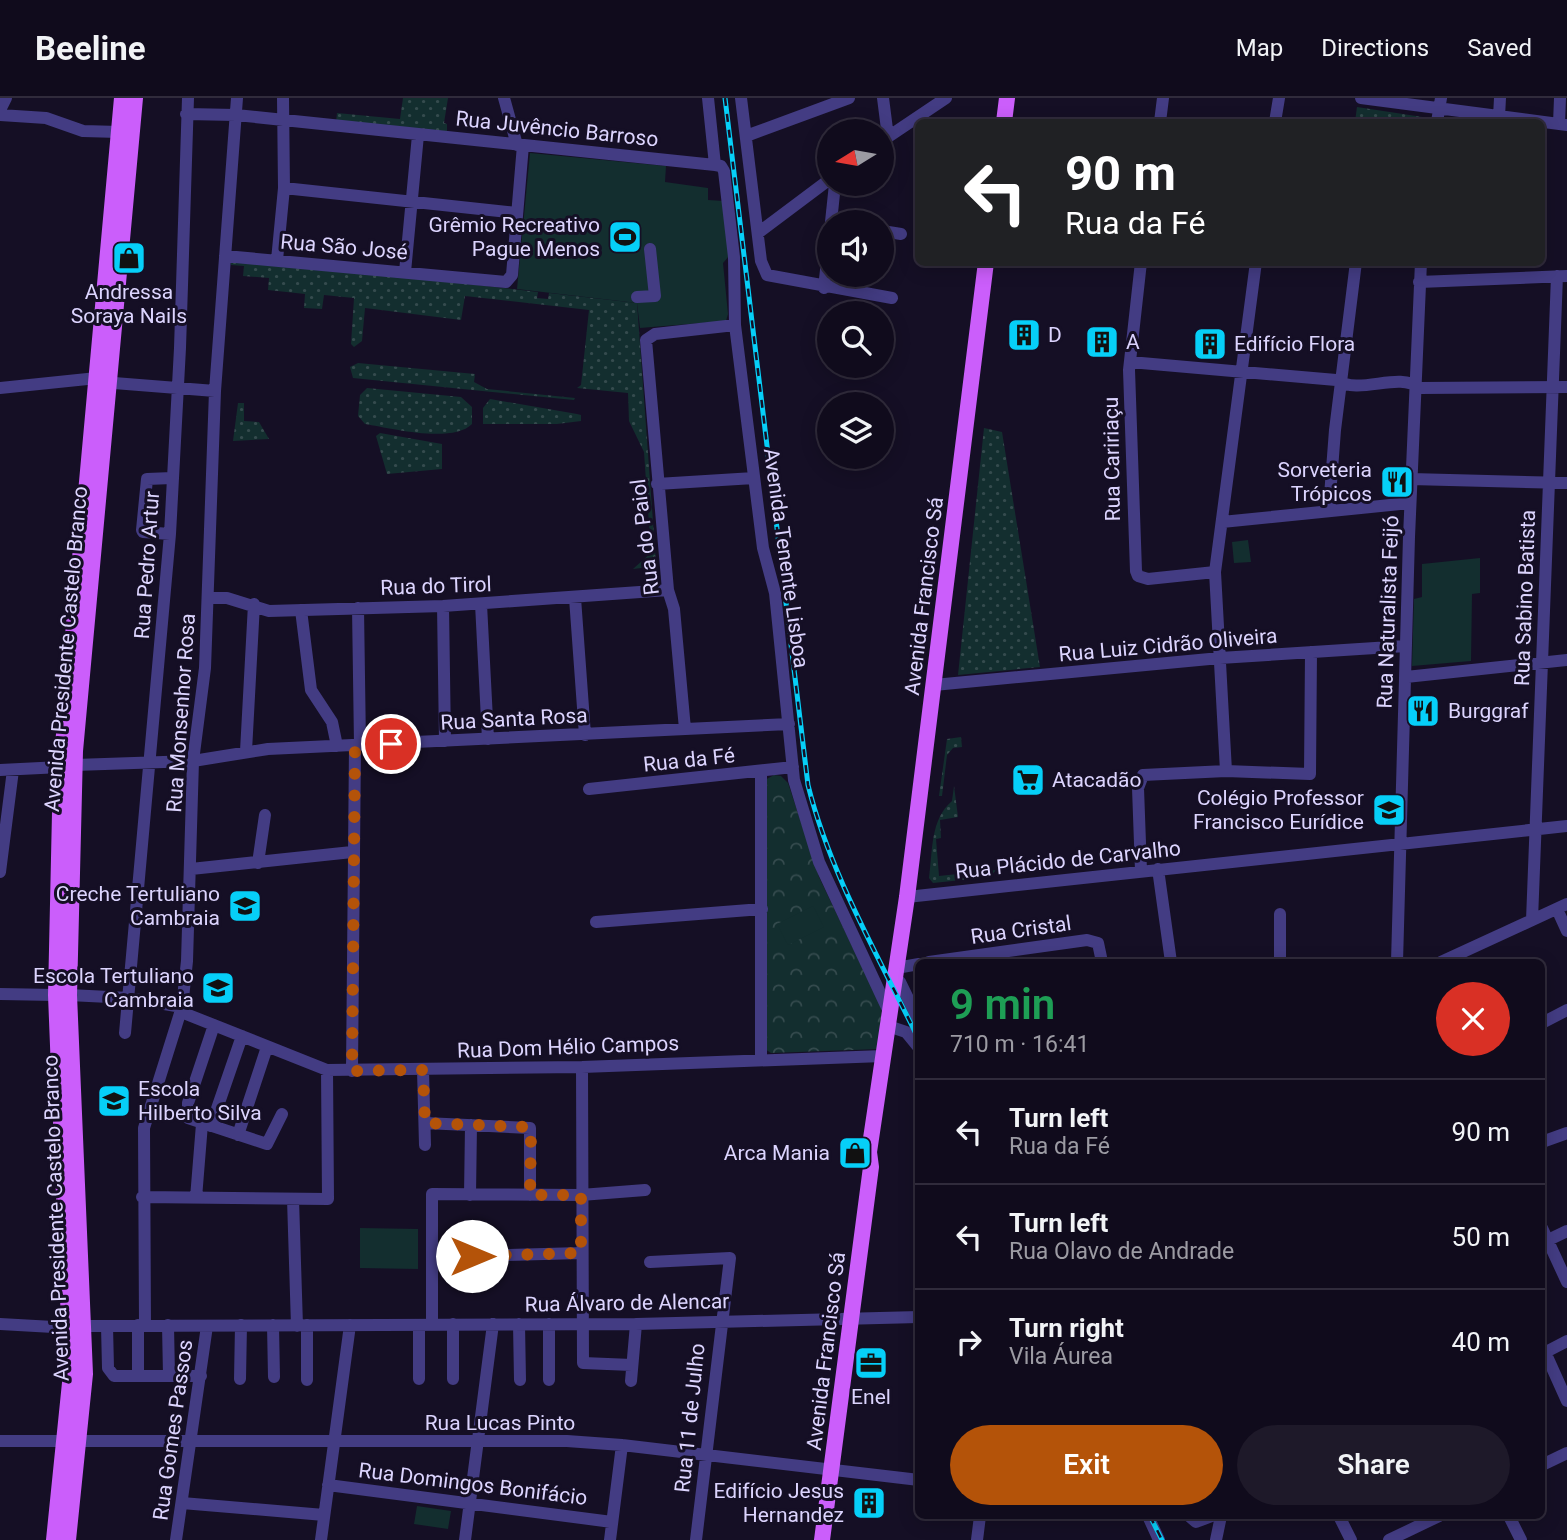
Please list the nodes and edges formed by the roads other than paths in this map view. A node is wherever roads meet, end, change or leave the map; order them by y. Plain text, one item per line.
1 (6, 98) edge
2 (122, 98) edge
3 (135, 98) edge
4 (188, 98) edge
5 (237, 98) edge
6 (283, 98) edge
7 (504, 98) edge
8 (708, 98) edge
9 (741, 98) edge
10 (849, 98) edge
11 (883, 98) edge
12 (946, 98) edge
13 (1007, 98) edge
14 (1163, 98) edge
15 (1279, 98) edge
16 (1361, 98) edge
17 (1500, 98) edge
18 (1560, 98) edge
19 (1440, 103) edge
20 (0, 110) edge
21 (186, 114) junction
22 (0, 115) edge
23 (236, 115) junction
24 (1499, 117) junction
25 (884, 119) edge
26 (1004, 119) edge
27 (1160, 119) edge
28 (1276, 119) edge
29 (1517, 119) edge
30 (281, 120) junction
31 (1545, 122) edge
32 (1563, 124) edge
33 (119, 132) junction
34 (894, 133) edge
35 (418, 135) junction
36 (746, 136) junction
37 (520, 145) junction
38 (715, 165) junction
39 (122, 172) junction
40 (284, 188) junction
41 (817, 189) edge
42 (411, 202) junction
43 (517, 213) junction
44 (758, 233) junction
45 (894, 233) edge
46 (901, 234) dead end
47 (650, 249) dead end
48 (225, 256) junction
49 (276, 260) junction
50 (986, 266) edge
51 (1141, 266) edge
52 (1256, 266) edge
53 (1356, 266) edge
54 (1421, 266) edge
55 (405, 272) junction
56 (1562, 276) edge
57 (1419, 282) junction
58 (824, 288) joint
59 (637, 296) dead end
60 (892, 298) dead end
61 (736, 325) junction
62 (1130, 362) junction
63 (1242, 374) junction
64 (104, 381) junction
65 (1342, 384) junction
66 (1414, 384) junction
67 (1553, 387) junction
68 (1567, 387) edge
69 (0, 388) edge
70 (177, 388) junction
71 (215, 391) junction
72 (172, 478) junction
73 (754, 478) junction
74 (1411, 479) junction
75 (1549, 483) junction
76 (1567, 483) edge
77 (657, 484) junction
78 (1410, 503) junction
79 (1329, 509) junction
80 (1222, 522) junction
81 (170, 534) junction
82 (1215, 572) junction
83 (668, 590) junction
84 (209, 598) junction
85 (575, 598) junction
86 (254, 604) junction
87 (481, 604) junction
88 (443, 606) junction
89 (358, 608) junction
90 (301, 610) junction
91 (1406, 646) junction
92 (1311, 652) junction
93 (1220, 658) junction
94 (1567, 660) edge
95 (1542, 662) junction
96 (1406, 677) junction
97 (934, 685) junction
98 (789, 724) junction
99 (685, 729) junction
100 (585, 735) junction
101 (488, 739) junction
102 (445, 741) junction
103 (357, 745) junction
104 (337, 746) junction
105 (246, 751) junction
106 (193, 761) junction
107 (150, 762) junction
108 (68, 766) junction
109 (793, 767) junction
110 (6, 770) edge
111 (1226, 771) junction
112 (761, 773) junction
113 (589, 789) dead end
114 (265, 815) dead end
115 (1567, 826) edge
116 (1534, 829) junction
117 (1401, 842) junction
118 (352, 852) junction
119 (258, 863) junction
120 (191, 869) junction
121 (1158, 869) junction
122 (1141, 871) junction
123 (0, 872) edge
124 (907, 897) junction
125 (1562, 907) edge
126 (762, 909) junction
127 (1280, 914) dead end
128 (1532, 920) junction
129 (596, 922) dead end
130 (1567, 930) edge
131 (902, 934) junction
132 (951, 959) edge
133 (1101, 959) edge
134 (1171, 959) edge
135 (1280, 959) edge
136 (1397, 959) edge
137 (1448, 959) edge
138 (915, 966) edge
139 (901, 974) junction
140 (0, 994) edge
141 (63, 995) junction
142 (130, 999) junction
143 (915, 1007) edge
144 (181, 1010) junction
145 (1567, 1010) edge
146 (889, 1012) junction
147 (1545, 1021) edge
148 (214, 1025) junction
149 (894, 1028) junction
150 (125, 1033) dead end
151 (242, 1036) junction
152 (915, 1043) edge
153 (267, 1047) junction
154 (883, 1056) junction
155 (761, 1060) junction
156 (582, 1067) junction
157 (327, 1070) junction
158 (423, 1070) junction
159 (352, 1071) junction
160 (282, 1114) dead end
161 (425, 1123) junction
162 (207, 1125) junction
163 (471, 1125) junction
164 (1567, 1133) edge
165 (238, 1135) junction
166 (1545, 1141) edge
167 (425, 1145) dead end
168 (871, 1167) junction
169 (645, 1190) dead end
170 (470, 1195) junction
171 (530, 1195) junction
172 (581, 1195) junction
173 (142, 1197) junction
174 (196, 1198) junction
175 (293, 1199) junction
176 (1567, 1231) edge
177 (1545, 1242) edge
178 (581, 1253) junction
179 (472, 1256) dead end
180 (650, 1262) dead end
181 (1567, 1282) edge
182 (915, 1317) edge
183 (852, 1319) junction
184 (720, 1321) junction
185 (0, 1324) edge
186 (426, 1324) junction
187 (453, 1324) junction
188 (493, 1324) junction
189 (519, 1324) junction
190 (549, 1324) junction
191 (582, 1324) junction
192 (636, 1324) junction
193 (141, 1325) junction
194 (168, 1325) junction
195 (241, 1325) junction
196 (273, 1325) junction
197 (351, 1325) junction
198 (107, 1326) junction
199 (207, 1326) junction
200 (302, 1326) junction
201 (77, 1327) junction
202 (1567, 1341) edge
203 (1545, 1352) edge
204 (1545, 1355) edge
205 (632, 1365) junction
206 (138, 1376) junction
207 (169, 1376) junction
208 (201, 1376) junction
209 (274, 1377) dead end
210 (240, 1379) dead end
211 (419, 1379) dead end
212 (453, 1379) dead end
213 (307, 1380) dead end
214 (520, 1380) dead end
215 (549, 1380) dead end
216 (631, 1381) dead end
217 (1567, 1401) edge
218 (0, 1441) edge
219 (71, 1441) junction
220 (191, 1441) junction
221 (480, 1441) junction
222 (335, 1442) junction
223 (622, 1445) junction
224 (1567, 1453) edge
225 (705, 1456) junction
226 (1545, 1464) edge
227 (832, 1469) junction
228 (915, 1479) edge
229 (328, 1485) junction
230 (182, 1503) junction
231 (470, 1505) junction
232 (324, 1515) junction
233 (980, 1519) edge
234 (1149, 1519) edge
235 (1220, 1519) edge
236 (1340, 1519) edge
237 (1433, 1519) edge
238 (1510, 1519) edge
239 (612, 1522) junction
240 (54, 1540) edge
241 (68, 1540) edge
242 (176, 1540) edge
243 (321, 1540) edge
244 (465, 1540) edge
245 (610, 1540) edge
246 (696, 1540) edge
247 (822, 1540) edge
248 (977, 1540) edge
249 (1159, 1540) edge
250 (1216, 1540) edge
251 (1351, 1540) edge
252 (1389, 1540) edge
253 (1521, 1540) edge

1 - 20 street
2 - 33 main road, Avenida Presidente Castelo Branco
3 - 39 main road, Avenida Presidente Castelo Branco
4 - 21 street, Rua Pedro Artur
5 - 23 street, Rua Monsenhor Rosa
6 - 30 street
7 - 37 street
8 - 38 street, Avenida Tenente Lisboa
9 - 36 street
10 - 36 street
11 - 25 street
12 - 34 street
13 - 26 main road
14 - 27 street
15 - 28 street
16 - 19 street
17 - 24 street
18 - 32 street
19 - 24 street
21 - 23 street, Rua Juvêncio Barroso
21 - 70 street, Rua Pedro Artur
22 - 33 street
23 - 30 street, Rua Juvêncio Barroso
23 - 48 street, Rua Monsenhor Rosa
24 - 29 street
30 - 35 street, Rua Juvêncio Barroso
30 - 40 street
31 - 32 street
33 - 39 main road, Avenida Presidente Castelo Branco
35 - 37 street, Rua Juvêncio Barroso
35 - 42 street
36 - 44 street
37 - 38 street, Rua Juvêncio Barroso
37 - 43 street
38 - 61 street, Avenida Tenente Lisboa
39 - 64 main road, Avenida Presidente Castelo Branco
40 - 42 street
40 - 49 street
41 - 44 street
42 - 43 street
42 - 55 street
43 - 55 street, Rua São José
44 - 58 street
45 - 46 street
47 - 59 street
48 - 49 street, Rua São José
48 - 71 street, Rua Monsenhor Rosa
49 - 55 street, Rua São José
50 - 97 main road, Avenida Francisco Sá
51 - 62 street, Rua Caririaçu
52 - 63 street
53 - 65 street
54 - 57 street, Rua Naturalista Feijó
56 - 57 street
56 - 67 street, Rua Sabino Batista
57 - 66 street, Rua Naturalista Feijó
58 - 60 street
61 - 73 street, Avenida Tenente Lisboa
61 - 77 street, Rua do Paiol
62 - 63 street
62 - 82 street, Rua Caririaçu
63 - 65 street
63 - 80 street
64 - 69 street
64 - 70 street
64 - 108 main road, Avenida Presidente Castelo Branco
65 - 66 street
65 - 79 street
66 - 67 street
66 - 74 street, Rua Naturalista Feijó
67 - 68 street
67 - 75 street, Rua Sabino Batista
70 - 71 street
70 - 72 street, Rua Pedro Artur
71 - 84 street, Rua Monsenhor Rosa
72 - 81 street, Rua Pedro Artur
72 - 81 street
73 - 77 street
73 - 98 street, Avenida Tenente Lisboa
74 - 75 street
74 - 78 street, Rua Naturalista Feijó
75 - 76 street
75 - 95 street, Rua Sabino Batista
77 - 83 street, Rua do Paiol
78 - 79 street
78 - 91 street, Rua Naturalista Feijó
79 - 80 street
80 - 82 street
81 - 107 street, Rua Pedro Artur
82 - 93 street
83 - 85 street, Rua do Tirol
83 - 99 street, Rua do Paiol
84 - 86 street, Rua do Tirol
84 - 106 street, Rua Monsenhor Rosa
85 - 87 street, Rua do Tirol
85 - 100 street
86 - 90 street, Rua do Tirol
86 - 105 street
87 - 88 street, Rua do Tirol
87 - 101 street
88 - 89 street, Rua do Tirol
88 - 102 street
89 - 90 street, Rua do Tirol
89 - 103 street
90 - 104 street
91 - 92 street, Rua Luiz Cidrão Oliveira
91 - 96 street, Rua Naturalista Feijó
92 - 93 street, Rua Luiz Cidrão Oliveira
92 - 111 street
93 - 97 street, Rua Luiz Cidrão Oliveira
93 - 111 street
94 - 95 street
95 - 96 street
95 - 116 street, Rua Sabino Batista
96 - 117 street, Rua Naturalista Feijó
97 - 124 main road, Avenida Francisco Sá
98 - 99 street, Rua Santa Rosa
98 - 109 street, Avenida Tenente Lisboa
99 - 100 street, Rua Santa Rosa
100 - 101 street, Rua Santa Rosa
101 - 102 street, Rua Santa Rosa
102 - 103 street, Rua Santa Rosa
103 - 104 street, Rua Santa Rosa
103 - 118 street
104 - 105 street, Rua Santa Rosa
105 - 106 street, Rua Santa Rosa
106 - 107 street, Rua Santa Rosa
106 - 120 street, Rua Monsenhor Rosa
107 - 108 street, Rua Santa Rosa
107 - 142 street, Rua Pedro Artur
108 - 110 street, Rua Santa Rosa
108 - 141 main road, Avenida Presidente Castelo Branco
109 - 112 street, Rua da Fé
109 - 146 street, Avenida Tenente Lisboa
110 - 123 street
111 - 122 street
112 - 113 street, Rua da Fé
112 - 126 street
114 - 119 street
115 - 116 street, Rua Plácido de Carvalho
116 - 117 street, Rua Plácido de Carvalho
116 - 128 street, Rua Sabino Batista
117 - 121 street, Rua Plácido de Carvalho
117 - 136 street, Rua Naturalista Feijó
118 - 119 street
118 - 159 street
119 - 120 street
120 - 144 street, Rua Monsenhor Rosa
121 - 122 street, Rua Plácido de Carvalho
121 - 134 street
122 - 124 street, Rua Plácido de Carvalho
124 - 131 main road, Avenida Francisco Sá
125 - 128 street
125 - 130 street
126 - 129 street
126 - 155 street
127 - 135 street
128 - 137 street
131 - 139 main road, Avenida Francisco Sá
131 - 146 main road, Avenida Francisco Sá
132 - 133 street, Rua Cristal
138 - 139 street
139 - 143 street
139 - 149 main road, Avenida Francisco Sá
140 - 141 street, Rua Dom Hélio Campos
141 - 142 street, Rua Dom Hélio Campos
141 - 201 main road, Avenida Presidente Castelo Branco
142 - 144 street, Rua Dom Hélio Campos
142 - 150 street, Rua Pedro Artur
144 - 148 street, Rua Dom Hélio Campos
144 - 173 street, Rua Monsenhor Rosa
145 - 147 street
146 - 154 main road, Avenida Francisco Sá
148 - 151 street, Rua Dom Hélio Campos
148 - 162 street
149 - 152 street
149 - 168 main road, Avenida Francisco Sá
151 - 153 street, Rua Dom Hélio Campos
151 - 162 street
153 - 157 street, Rua Dom Hélio Campos
153 - 165 street
154 - 155 street, Rua Dom Hélio Campos
154 - 168 main road, Avenida Francisco Sá
155 - 156 street, Rua Dom Hélio Campos
156 - 158 street, Rua Dom Hélio Campos
156 - 172 street
157 - 159 street, Rua Dom Hélio Campos
157 - 175 street
158 - 159 street, Rua Dom Hélio Campos
158 - 161 street
160 - 165 street
161 - 163 street
161 - 167 street
162 - 165 street
162 - 174 street
163 - 170 street
163 - 171 street
164 - 166 street
168 - 183 main road, Avenida Francisco Sá
169 - 172 street
170 - 171 street
170 - 186 street
171 - 172 street
172 - 178 street
173 - 174 street
173 - 193 street, Rua Monsenhor Rosa
174 - 175 street
175 - 200 street
176 - 177 street
177 - 181 street
178 - 179 street
178 - 191 street
180 - 184 street, Rua 11 de Julho
182 - 183 street, Rua Álvaro de Alencar
183 - 184 street, Rua Álvaro de Alencar
183 - 227 main road, Avenida Francisco Sá
184 - 192 street, Rua Álvaro de Alencar
184 - 225 street, Rua 11 de Julho
185 - 201 street, Rua Álvaro de Alencar
186 - 187 street, Rua Álvaro de Alencar
186 - 197 street, Rua Álvaro de Alencar
186 - 211 street
187 - 188 street, Rua Álvaro de Alencar
187 - 212 street
188 - 189 street, Rua Álvaro de Alencar
188 - 221 street
189 - 190 street, Rua Álvaro de Alencar
189 - 214 street
190 - 191 street, Rua Álvaro de Alencar
190 - 215 street
191 - 192 street, Rua Álvaro de Alencar
191 - 205 street
192 - 205 street
193 - 194 street, Rua Álvaro de Alencar
193 - 198 street, Rua Álvaro de Alencar
193 - 206 street, Rua Monsenhor Rosa
194 - 199 street, Rua Álvaro de Alencar
194 - 207 street, Rua Gomes Passos
195 - 196 street, Rua Álvaro de Alencar
195 - 199 street, Rua Álvaro de Alencar
195 - 210 street
196 - 200 street, Rua Álvaro de Alencar
196 - 209 street
197 - 200 street, Rua Álvaro de Alencar
197 - 222 street
198 - 201 street, Rua Álvaro de Alencar
198 - 206 street
199 - 208 street, Rua Gomes Passos
200 - 213 street
201 - 219 main road, Avenida Presidente Castelo Branco
202 - 203 street
204 - 217 street
205 - 216 street
206 - 207 street
207 - 208 street
208 - 220 street, Rua Gomes Passos
218 - 219 street, Rua Lucas Pinto
219 - 220 street, Rua Lucas Pinto
219 - 240 main road, Avenida Presidente Castelo Branco
219 - 241 main road, Avenida Presidente Castelo Branco
220 - 222 street, Rua Lucas Pinto
220 - 230 street, Rua Gomes Passos
221 - 222 street, Rua Lucas Pinto
221 - 223 street, Rua Lucas Pinto
221 - 231 street
222 - 229 street
223 - 225 street, Rua Lucas Pinto
223 - 239 street
224 - 226 street
225 - 227 street, Rua Lucas Pinto
225 - 246 street, Rua 11 de Julho
227 - 228 street, Rua Lucas Pinto
227 - 247 main road, Avenida Francisco Sá
229 - 231 street, Rua Domingos Bonifácio
229 - 232 street
230 - 232 street
230 - 242 street, Rua Gomes Passos
231 - 239 street, Rua Domingos Bonifácio
231 - 244 street
232 - 243 street
233 - 248 street
234 - 249 street
235 - 250 street
236 - 251 street
237 - 252 street
238 - 253 street
239 - 245 street

